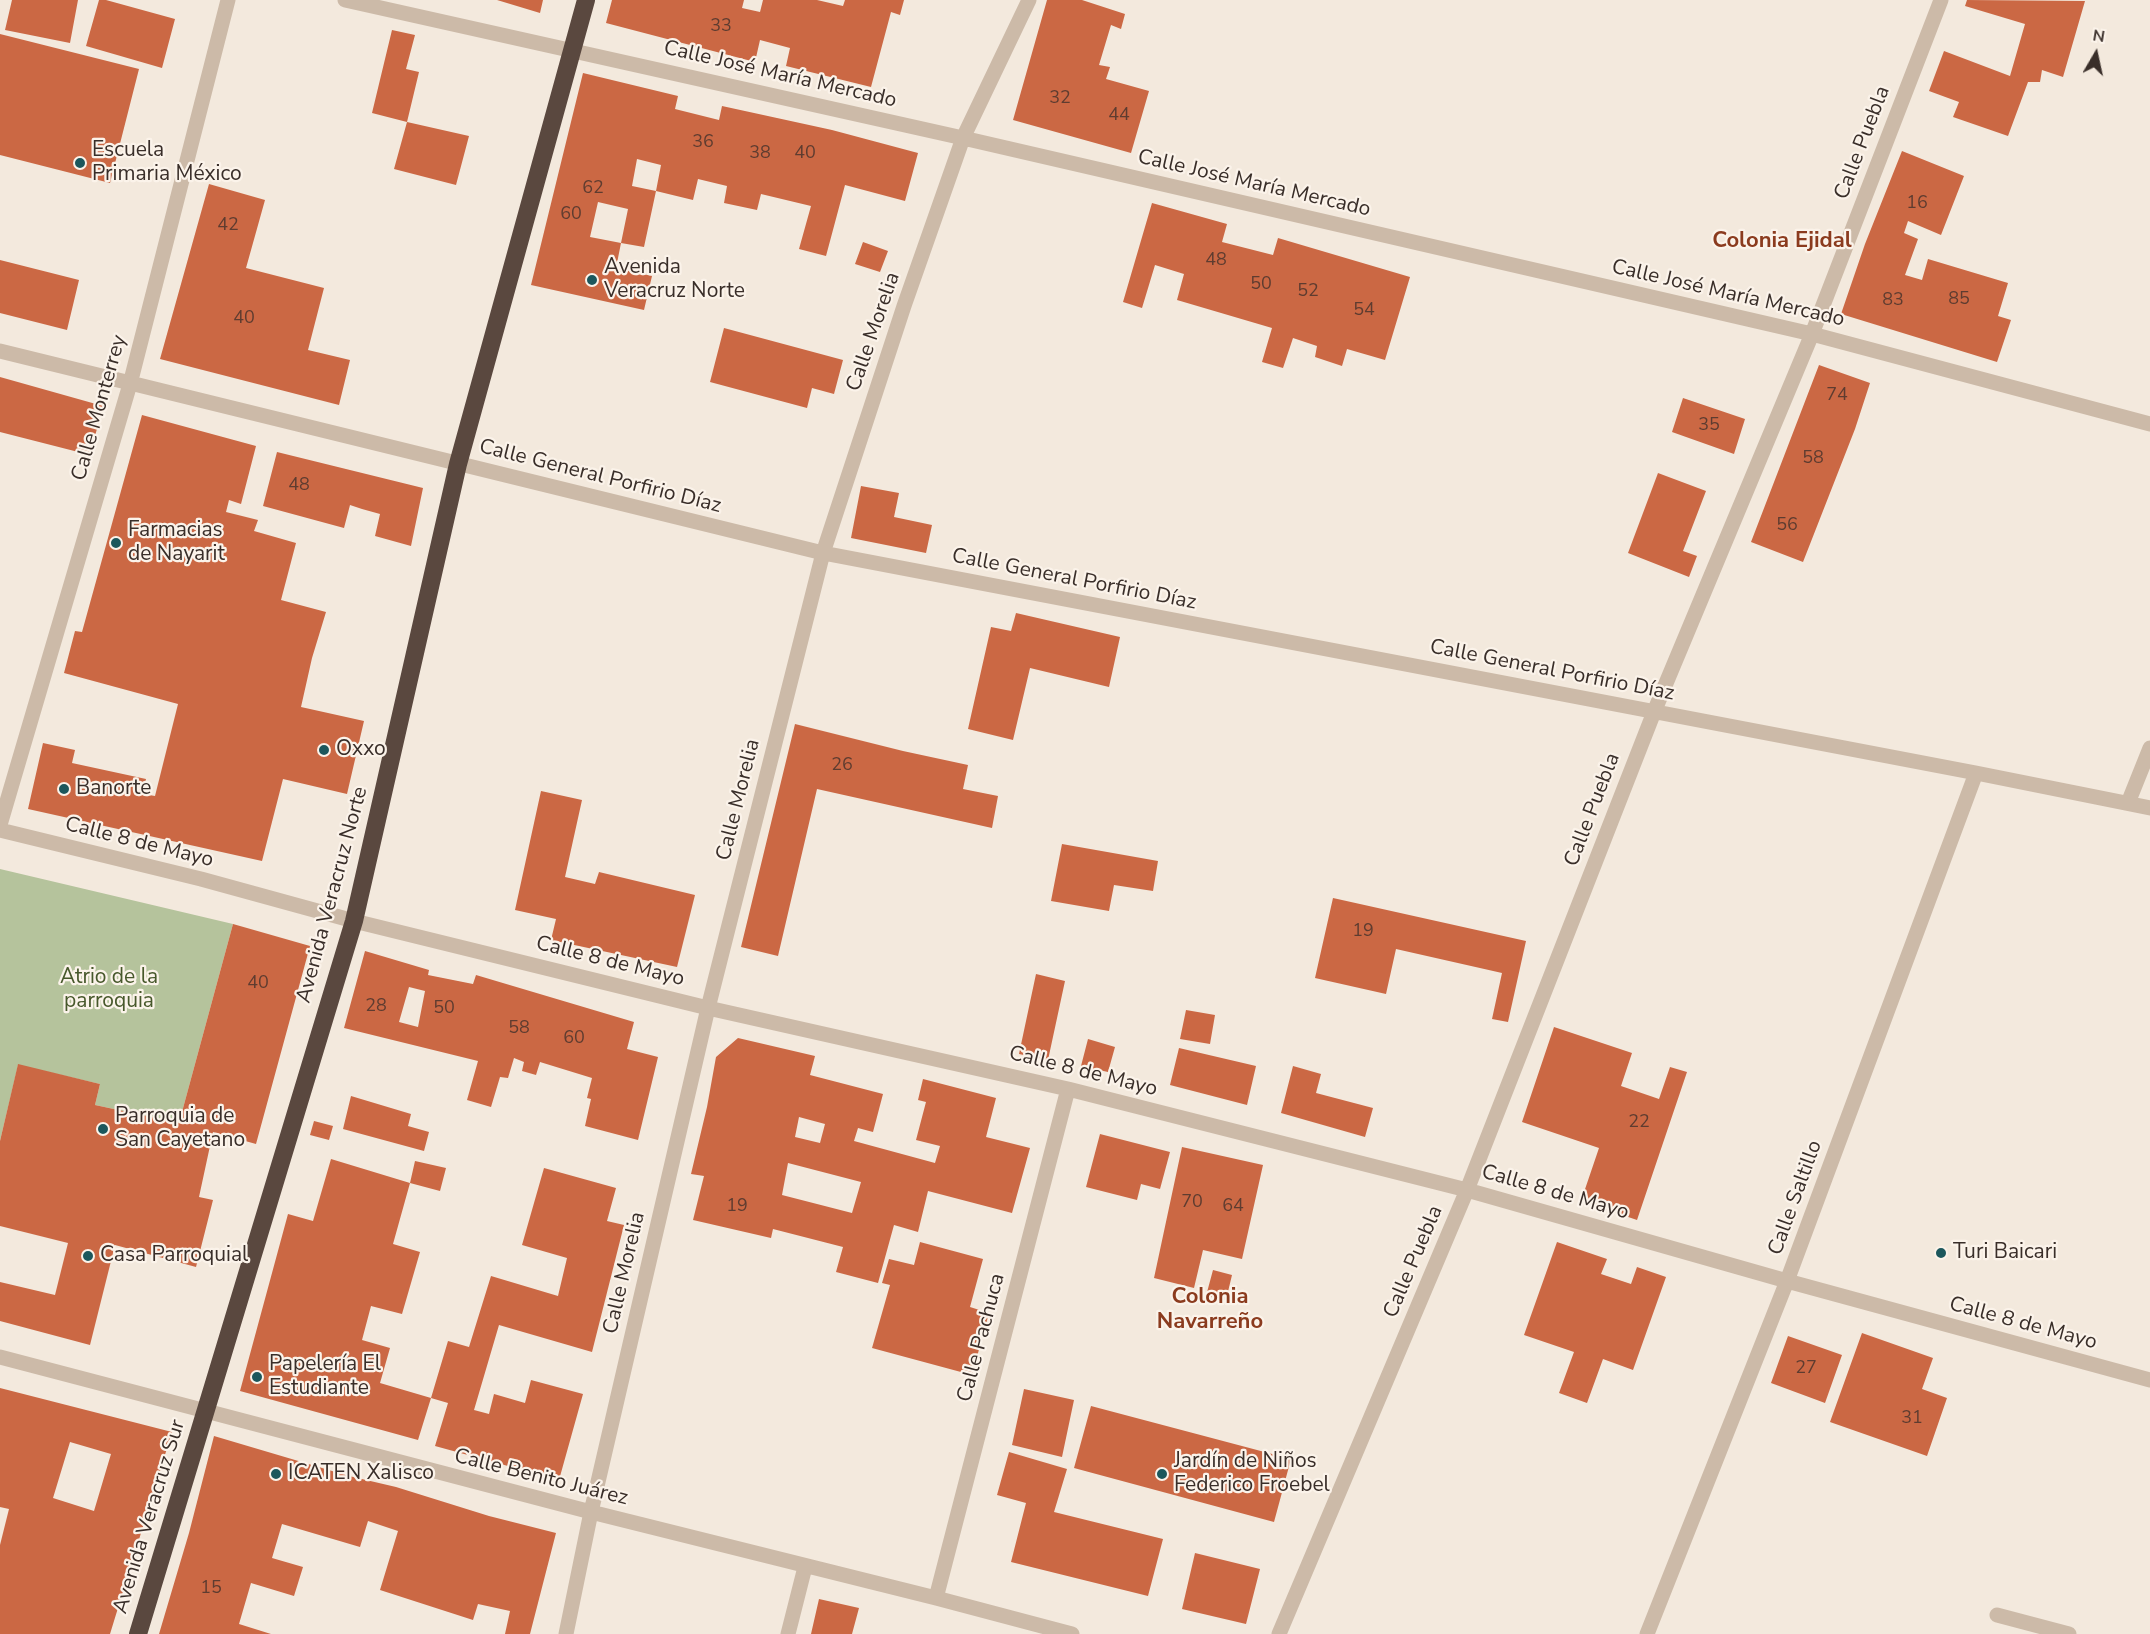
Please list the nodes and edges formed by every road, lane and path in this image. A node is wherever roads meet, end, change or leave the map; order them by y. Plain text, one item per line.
1 (228, 0) edge
2 (345, 0) edge
3 (586, 0) edge
4 (1029, 0) edge
5 (1941, 0) edge
6 (571, 50) junction
7 (963, 138) junction
8 (1812, 334) junction
9 (0, 351) edge
10 (130, 384) junction
11 (2150, 424) edge
12 (458, 465) junction
13 (823, 553) junction
14 (1654, 712) junction
15 (2150, 748) edge
16 (1976, 773) junction
17 (2128, 802) junction
18 (2150, 808) edge
19 (0, 825) edge
20 (0, 830) edge
21 (354, 921) junction
22 (708, 1008) junction
23 (1068, 1089) junction
24 (1467, 1190) junction
25 (1787, 1281) junction
26 (0, 1357) edge
27 (2150, 1380) edge
28 (205, 1412) junction
29 (591, 1512) junction
30 (806, 1567) junction
31 (936, 1598) junction
32 (1997, 1615) dead end
33 (138, 1634) edge
34 (566, 1634) edge
35 (788, 1634) edge
36 (1072, 1634) edge
37 (1279, 1634) edge
38 (1647, 1634) edge
39 (2069, 1634) edge

1 - 10 street, Calle Monterrey
2 - 6 street, Calle José María Mercado
3 - 6 highway, Avenida Veracruz Norte
4 - 7 street, Calle Morelia
5 - 8 street, Calle Puebla
6 - 7 street, Calle José María Mercado
6 - 12 highway, Avenida Veracruz Norte
7 - 8 street, Calle José María Mercado
7 - 13 street, Calle Morelia
8 - 11 street, Calle José María Mercado
8 - 14 street, Calle Puebla
9 - 10 street, Calle General Porfirio Díaz
10 - 12 street, Calle General Porfirio Díaz
10 - 19 street, Calle Monterrey
12 - 13 street, Calle General Porfirio Díaz
12 - 21 highway, Avenida Veracruz Norte
13 - 14 street, Calle General Porfirio Díaz
13 - 22 street, Calle Morelia
14 - 16 street, Calle General Porfirio Díaz
14 - 24 street, Calle Puebla
15 - 17 street
16 - 17 street, Calle General Porfirio Díaz
16 - 25 street, Calle Saltillo
17 - 18 street, Calle General Porfirio Díaz
20 - 21 street, Calle 8 de Mayo
21 - 22 street, Calle 8 de Mayo
21 - 28 highway, Avenida Veracruz Norte
22 - 23 street, Calle 8 de Mayo
22 - 29 street, Calle Morelia
23 - 24 street, Calle 8 de Mayo
23 - 31 street, Calle Pachuca
24 - 25 street, Calle 8 de Mayo
24 - 37 street, Calle Puebla
25 - 27 street, Calle 8 de Mayo
25 - 38 street, Calle Saltillo
26 - 28 street, Calle Benito Juárez
28 - 29 street, Calle Benito Juárez
28 - 33 highway, Avenida Veracruz Sur
29 - 30 street, Calle Benito Juárez
29 - 34 street, Calle Morelia
30 - 31 street, Calle Benito Juárez
30 - 35 street
31 - 36 street, Calle Benito Juárez
32 - 39 street

